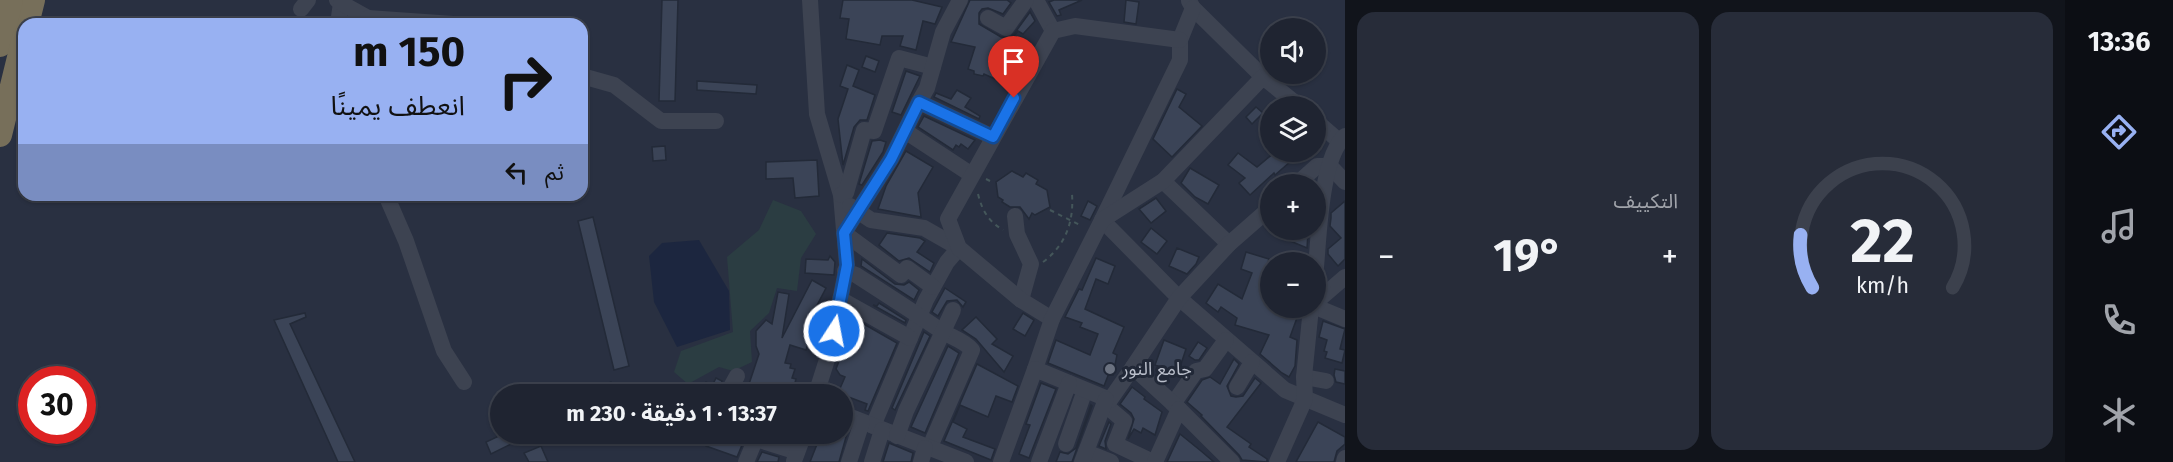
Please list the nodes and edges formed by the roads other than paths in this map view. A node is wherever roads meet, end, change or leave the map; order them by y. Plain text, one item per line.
1 (11, 0) edge
2 (33, 0) edge
3 (810, 0) edge
4 (1026, 0) edge
5 (1036, 0) edge
6 (339, 1) edge
7 (953, 3) edge
8 (1191, 4) edge
9 (28, 18) edge
10 (338, 18) edge
11 (364, 18) edge
12 (988, 18) dead end
13 (1053, 31) junction
14 (1180, 40) junction
15 (0, 45) edge
16 (18, 62) edge
17 (933, 67) junction
18 (1260, 74) edge
19 (588, 78) edge
20 (1260, 80) edge
21 (1272, 84) edge
22 (1287, 96) edge
23 (919, 102) junction
24 (716, 121) dead end
25 (1326, 128) edge
26 (905, 131) junction
27 (0, 135) edge
28 (993, 137) junction
29 (1342, 138) edge
30 (1330, 166) junction
31 (1308, 174) edge
32 (979, 179) junction
33 (1163, 180) junction
34 (1345, 182) edge
35 (841, 197) junction
36 (389, 201) edge
37 (858, 211) junction
38 (1016, 216) dead end
39 (1260, 216) edge
40 (1102, 220) junction
41 (844, 233) junction
42 (1229, 244) junction
43 (958, 248) junction
44 (1317, 252) edge
45 (845, 272) junction
46 (1345, 277) edge
47 (933, 287) junction
48 (1326, 293) edge
49 (1179, 298) junction
50 (840, 299) junction
51 (1021, 300) junction
52 (954, 310) dead end
53 (1326, 311) edge
54 (920, 315) junction
55 (1312, 318) edge
56 (1345, 318) edge
57 (1052, 320) junction
58 (942, 332) junction
59 (910, 338) junction
60 (1226, 340) junction
61 (1252, 362) junction
62 (1133, 367) junction
63 (1035, 369) junction
64 (737, 376) dead end
65 (1304, 376) junction
66 (1326, 381) dead end
67 (464, 382) dead end
68 (1068, 383) junction
69 (733, 384) edge
70 (819, 384) edge
71 (1237, 387) dead end
72 (1085, 390) junction
73 (1305, 399) junction
74 (1105, 401) junction
75 (1176, 407) junction
76 (1345, 415) edge
77 (853, 418) edge
78 (879, 429) junction
79 (747, 444) edge
80 (766, 444) edge
81 (1066, 444) dead end
82 (925, 453) edge
83 (796, 457) edge
84 (1084, 457) edge
85 (1283, 460) edge
86 (746, 462) edge
87 (849, 462) edge
88 (872, 462) edge
89 (966, 462) edge
90 (1001, 462) edge
91 (1039, 462) edge
92 (1111, 462) edge
93 (1154, 462) edge
94 (1232, 462) edge

1 - 15 highway
2 - 9 highway
3 - 35 street
4 - 12 street
5 - 13 street
6 - 10 street
6 - 11 street
7 - 17 street
8 - 14 street
8 - 18 street
13 - 14 street
13 - 28 street
14 - 40 street
16 - 27 highway
17 - 23 street
17 - 35 street
19 - 24 street
20 - 33 street
21 - 22 street
23 - 26 street
23 - 28 street
25 - 29 street
26 - 32 street
26 - 37 street
28 - 32 street
29 - 30 street
30 - 31 street
30 - 34 street
30 - 44 street
32 - 43 street
33 - 40 street
33 - 42 street
35 - 37 street
35 - 41 street
36 - 67 street
37 - 41 street
37 - 43 street
38 - 51 street
39 - 42 street
40 - 49 street
40 - 57 street
41 - 45 street
41 - 47 street
42 - 49 street
43 - 47 street
43 - 51 street
45 - 50 street
45 - 54 street
46 - 48 street
47 - 54 street
49 - 60 street
49 - 62 street
50 - 59 street
50 - 70 street
51 - 57 street
52 - 58 street
53 - 56 street
54 - 58 street
54 - 59 street
55 - 65 street
57 - 63 street
58 - 78 street
58 - 82 street
59 - 78 street
60 - 61 street
60 - 75 street
61 - 71 street
61 - 73 street
62 - 74 street
62 - 75 street
63 - 68 street
63 - 90 street
64 - 69 street
65 - 66 street
65 - 73 street
68 - 72 street
68 - 91 street
72 - 74 street
72 - 81 street
73 - 76 street
73 - 85 street
74 - 84 street
74 - 93 street
75 - 93 street
75 - 94 street
77 - 78 street
78 - 82 street
78 - 87 street
78 - 88 street
79 - 86 street
80 - 83 street
82 - 89 street
84 - 92 street

